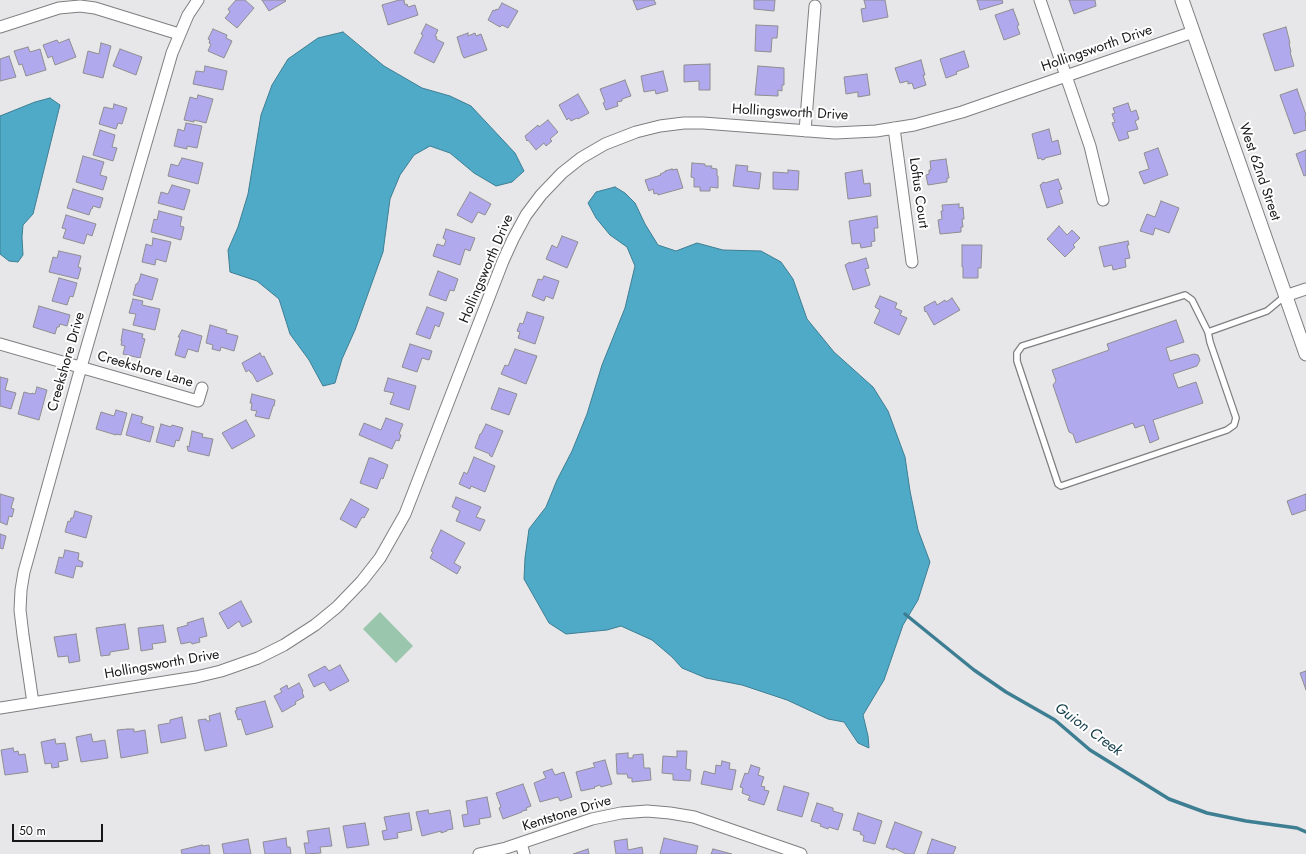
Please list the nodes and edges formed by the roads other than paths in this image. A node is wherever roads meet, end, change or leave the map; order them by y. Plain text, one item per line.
1 (198, 0) edge
2 (1040, 0) edge
3 (1182, 0) edge
4 (815, 6) dead end
5 (0, 27) edge
6 (1193, 32) junction
7 (179, 34) junction
8 (1066, 76) junction
9 (894, 128) junction
10 (805, 131) junction
11 (1103, 200) dead end
12 (912, 262) dead end
13 (1306, 289) edge
14 (1286, 296) junction
15 (1208, 332) junction
16 (0, 344) edge
17 (1306, 354) edge
18 (81, 367) junction
19 (202, 388) dead end
20 (33, 703) junction
21 (0, 708) edge
22 (521, 843) junction
23 (480, 854) edge
24 (524, 854) edge
25 (801, 854) edge

1 - 7 street, Creekshore Drive
2 - 8 street
3 - 6 street, West 62nd Street
4 - 10 street
5 - 7 street
6 - 8 street, Hollingsworth Drive
6 - 14 street, West 62nd Street
7 - 18 street, Creekshore Drive
8 - 9 street, Hollingsworth Drive
8 - 11 street
9 - 10 street, Hollingsworth Drive
9 - 12 street, Loftus Court
10 - 20 street, Hollingsworth Drive
13 - 14 street
14 - 15 lane
14 - 17 street, West 62nd Street
15 - 15 lane
16 - 18 street, Creekshore Lane
18 - 19 street, Creekshore Lane
18 - 20 street, Creekshore Drive
20 - 21 street, Hollingsworth Drive
22 - 23 street, Kentstone Drive
22 - 24 street
22 - 25 street, Kentstone Drive

